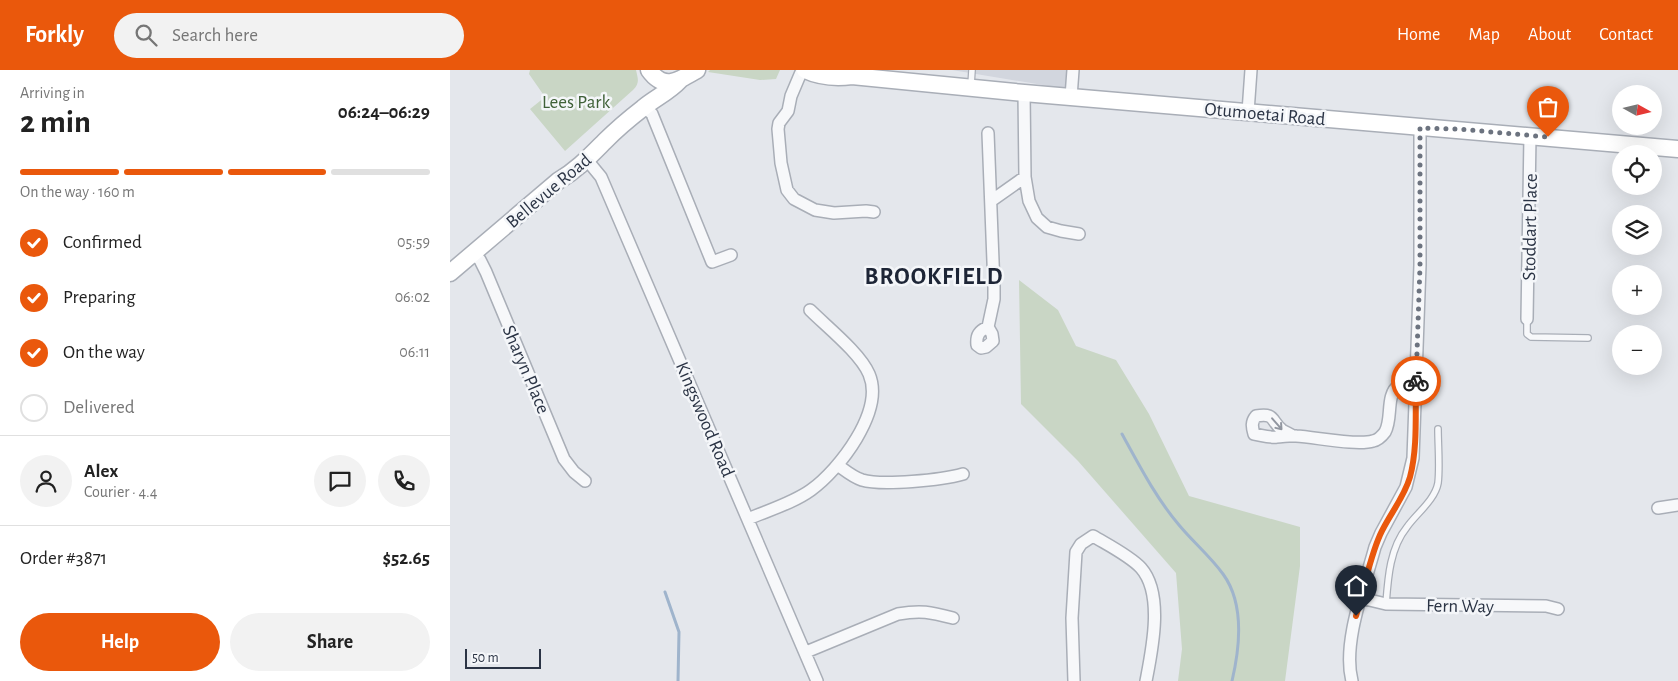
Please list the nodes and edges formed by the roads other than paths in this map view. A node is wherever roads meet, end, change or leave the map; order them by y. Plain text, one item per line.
1 (648, 70) edge
2 (697, 70) edge
3 (802, 70) edge
4 (806, 70) edge
5 (972, 70) edge
6 (1073, 70) edge
7 (1251, 70) edge
8 (846, 73) edge
9 (680, 80) junction
10 (971, 88) junction
11 (1024, 93) junction
12 (1071, 97) junction
13 (645, 107) junction
14 (1248, 112) junction
15 (1420, 128) junction
16 (988, 133) dead end
17 (1530, 136) junction
18 (1678, 149) edge
19 (587, 160) junction
20 (1025, 177) junction
21 (991, 200) junction
22 (874, 212) dead end
23 (1079, 234) dead end
24 (473, 253) junction
25 (731, 255) dead end
26 (450, 273) edge
27 (810, 310) dead end
28 (1527, 319) joint
29 (988, 327) dead end
30 (1588, 338) dead end
31 (1416, 386) junction
32 (1438, 429) dead end
33 (1293, 436) dead end
34 (839, 466) junction
35 (963, 474) dead end
36 (585, 481) dead end
37 (1678, 505) edge
38 (1658, 508) dead end
39 (748, 519) junction
40 (1361, 598) junction
41 (1386, 604) junction
42 (1558, 609) dead end
43 (952, 618) dead end
44 (806, 652) junction
45 (817, 681) edge
46 (1074, 681) edge
47 (1146, 681) edge
48 (1352, 681) edge

1 - 9 main road
1 - 13 main road
2 - 9 main road
3 - 22 street
4 - 8 main road, Otumoetai Road
5 - 10 lane
6 - 12 street
7 - 14 street
8 - 10 main road, Otumoetai Road
9 - 13 main road, Bellevue Road
10 - 11 main road, Otumoetai Road
11 - 12 main road, Otumoetai Road
11 - 20 street
12 - 14 main road, Otumoetai Road
13 - 19 main road, Bellevue Road
13 - 25 street
14 - 15 main road, Otumoetai Road
15 - 17 main road, Otumoetai Road
15 - 31 street
16 - 21 street
17 - 18 main road, Otumoetai Road
17 - 28 street, Stoddart Place
19 - 24 main road, Bellevue Road
19 - 39 street, Kingswood Road
20 - 21 street
20 - 23 street
21 - 29 street
24 - 26 main road, Bellevue Road
24 - 36 street, Sharyn Place
27 - 34 street
28 - 30 lane
31 - 33 street
31 - 40 street
32 - 41 lane
34 - 35 street
34 - 39 street
37 - 38 street
39 - 44 street, Kingswood Road
40 - 41 street, Fern Way
40 - 48 street
41 - 42 street, Fern Way
43 - 44 street
44 - 45 street, Kingswood Road
46 - 47 street

